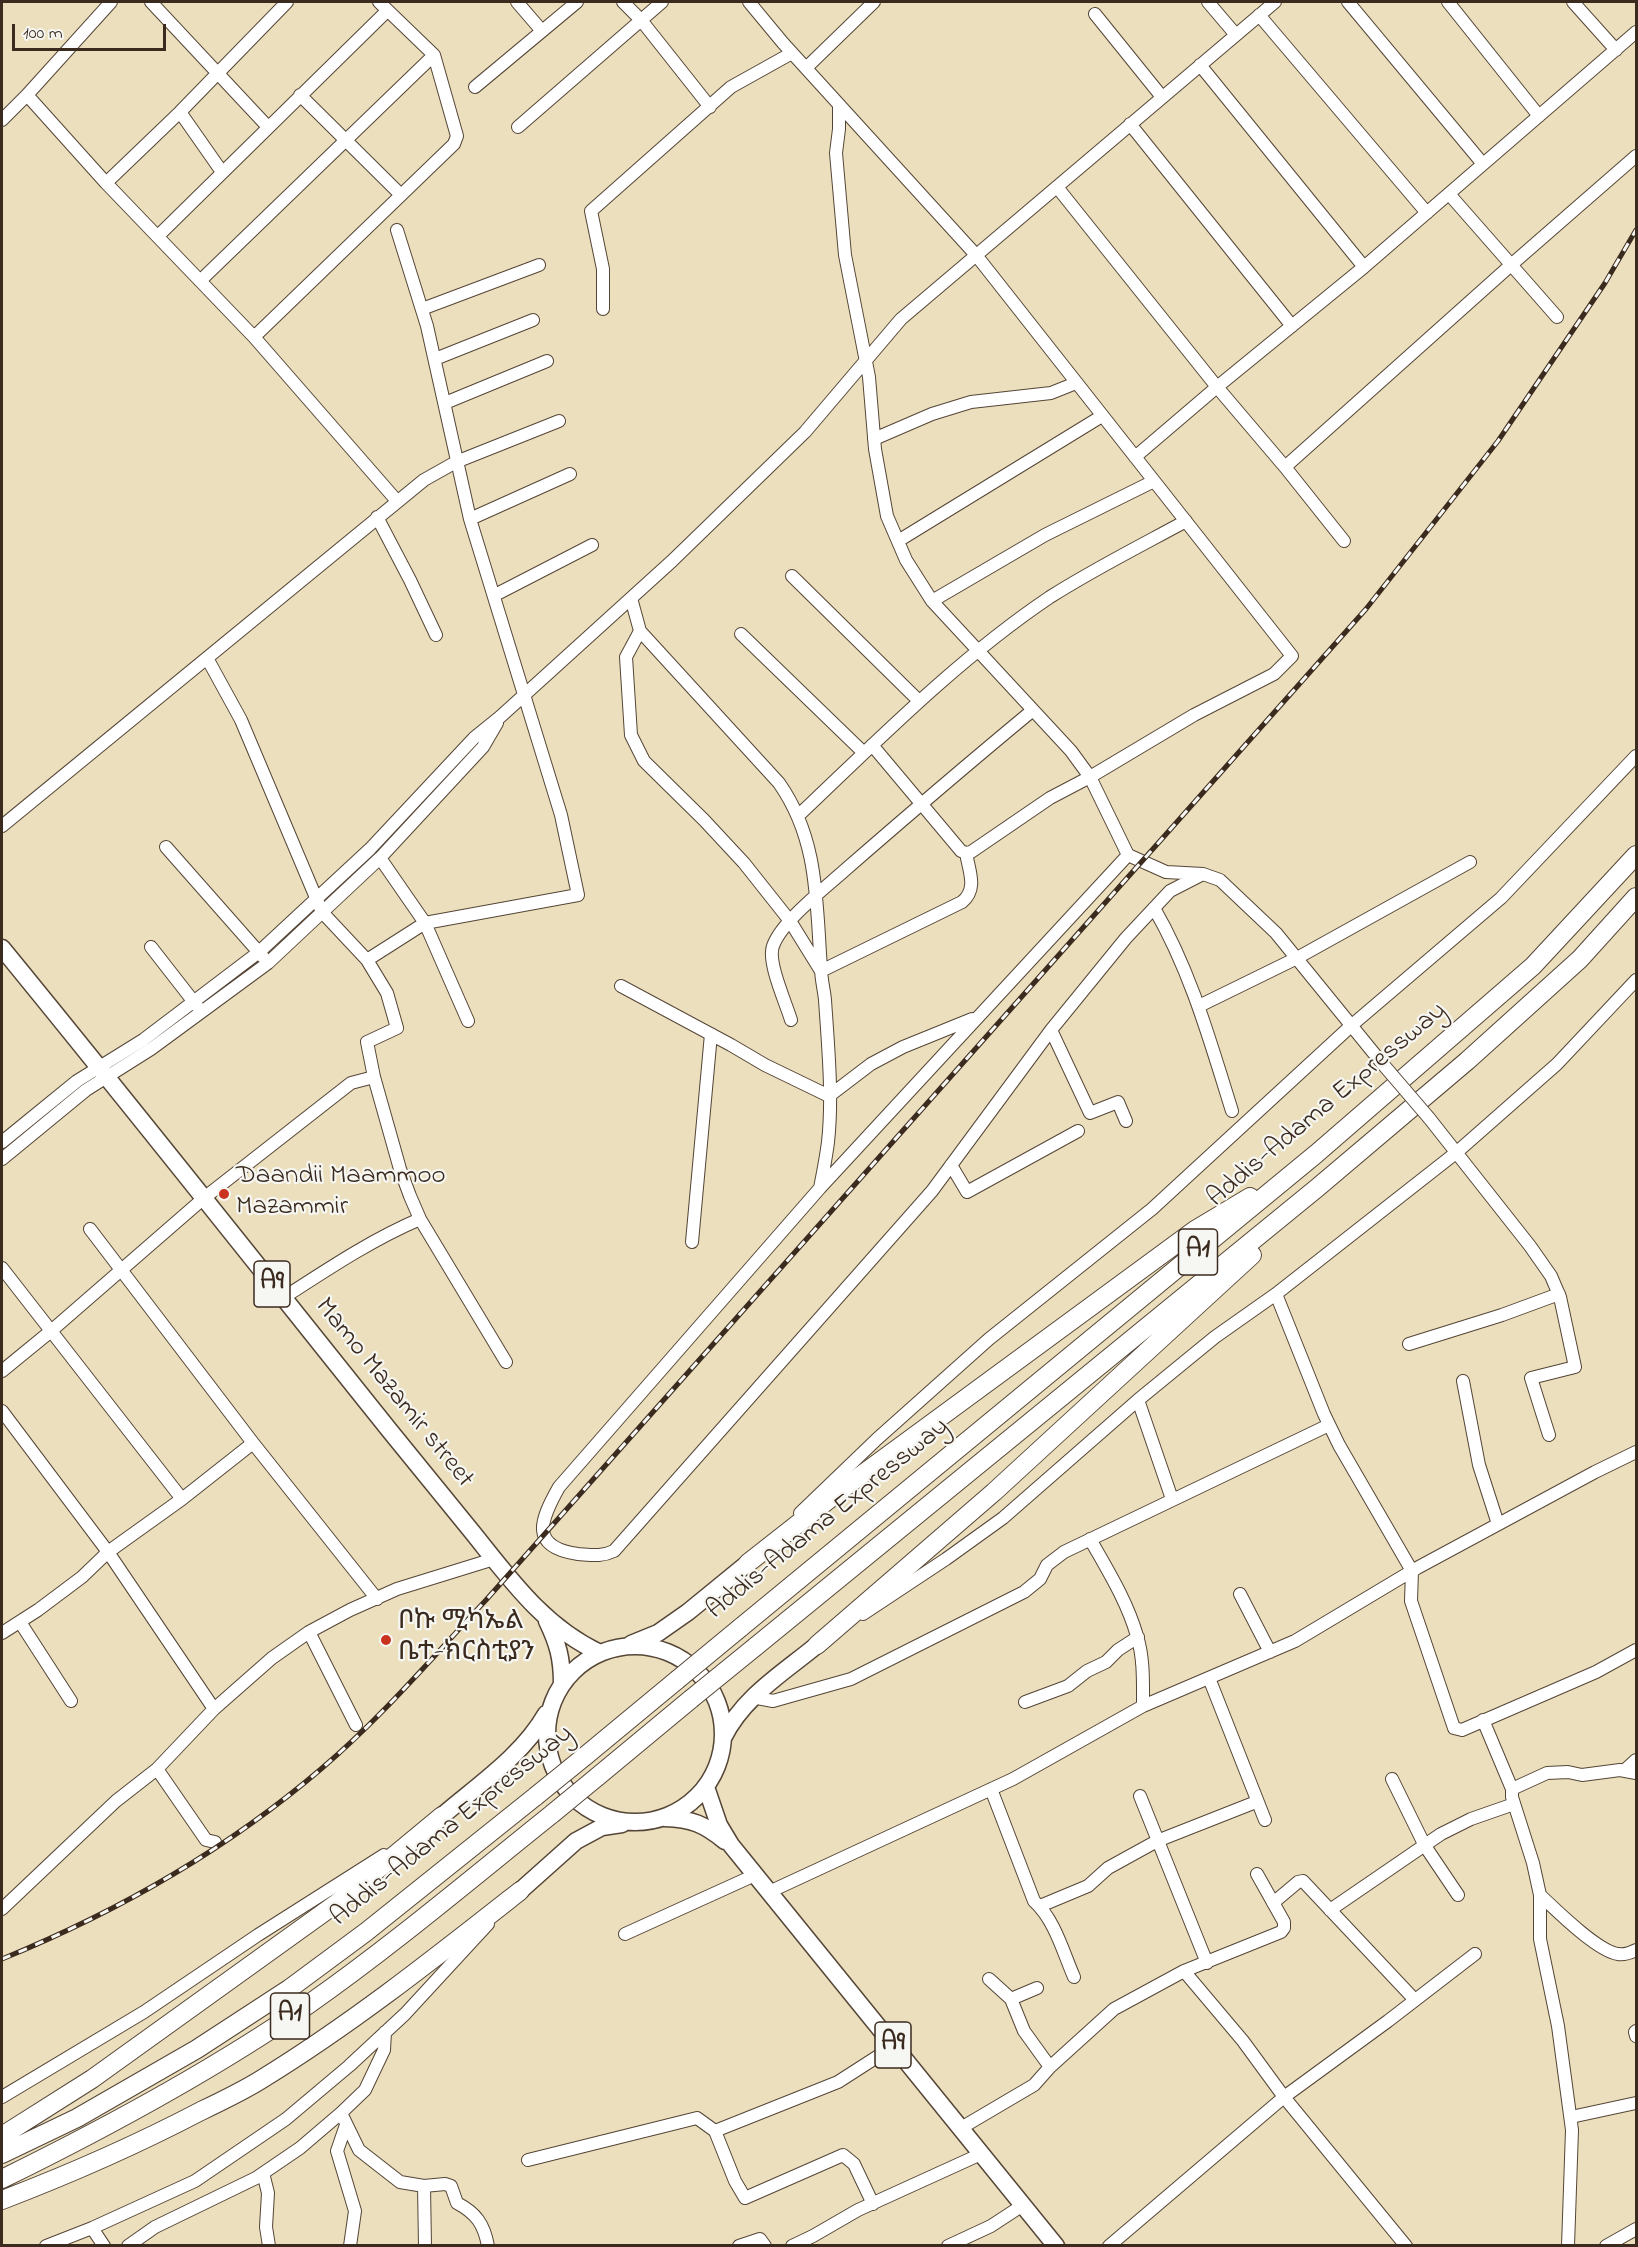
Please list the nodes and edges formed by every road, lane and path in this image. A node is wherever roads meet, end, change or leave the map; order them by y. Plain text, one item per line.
1 (111, 2) edge
2 (151, 2) edge
3 (287, 2) edge
4 (517, 2) edge
5 (577, 2) edge
6 (623, 2) edge
7 (662, 2) edge
8 (749, 2) edge
9 (874, 2) edge
10 (1208, 2) edge
11 (1275, 2) edge
12 (1348, 2) edge
13 (1448, 2) edge
14 (1573, 2) edge
15 (383, 6) edge
16 (1095, 14) dead end
17 (1259, 15) junction
18 (641, 20) junction
19 (542, 30) junction
20 (1636, 32) edge
21 (1236, 35) junction
22 (1616, 50) junction
23 (792, 53) junction
24 (434, 55) junction
25 (1200, 64) junction
26 (806, 68) junction
27 (217, 74) junction
28 (475, 87) dead end
29 (27, 95) junction
30 (300, 95) junction
31 (1162, 97) junction
32 (839, 105) junction
33 (710, 107) junction
34 (180, 112) junction
35 (1539, 116) junction
36 (2, 120) edge
37 (1130, 124) junction
38 (267, 127) junction
39 (518, 127) dead end
40 (345, 140) junction
41 (1636, 156) edge
42 (1483, 164) junction
43 (222, 172) junction
44 (106, 183) junction
45 (1057, 187) junction
46 (1449, 194) junction
47 (401, 195) junction
48 (1427, 213) junction
49 (397, 230) dead end
50 (158, 236) junction
51 (976, 255) junction
52 (539, 265) dead end
53 (1511, 265) junction
54 (1364, 267) junction
55 (200, 280) junction
56 (422, 309) junction
57 (603, 309) dead end
58 (1557, 317) dead end
59 (533, 320) dead end
60 (1292, 326) junction
61 (254, 337) junction
62 (435, 358) junction
63 (866, 360) junction
64 (547, 362) dead end
65 (1076, 383) junction
66 (1217, 387) junction
67 (445, 403) junction
68 (1102, 416) junction
69 (559, 421) dead end
70 (874, 439) junction
71 (1135, 457) junction
72 (456, 462) junction
73 (1285, 467) junction
74 (570, 474) dead end
75 (1154, 481) junction
76 (398, 501) junction
77 (377, 517) junction
78 (470, 519) junction
79 (1186, 521) junction
80 (898, 541) junction
81 (1344, 541) dead end
82 (592, 545) dead end
83 (792, 576) dead end
84 (495, 595) junction
85 (632, 598) junction
86 (932, 601) junction
87 (640, 631) junction
88 (741, 634) dead end
89 (436, 635) dead end
90 (977, 651) junction
91 (207, 658) junction
92 (524, 696) junction
93 (919, 701) junction
94 (1033, 710) junction
95 (500, 717) junction
96 (868, 749) junction
97 (1636, 756) edge
98 (1090, 777) junction
99 (920, 804) junction
100 (799, 815) junction
101 (2, 826) edge
102 (166, 847) dead end
103 (966, 853) junction
104 (1128, 855) junction
105 (1636, 855) edge
106 (380, 858) junction
107 (1470, 862) dead end
108 (1203, 874) junction
109 (817, 895) junction
110 (1636, 897) edge
111 (316, 899) junction
112 (1154, 908) junction
113 (322, 912) junction
114 (790, 921) junction
115 (425, 923) junction
116 (151, 947) dead end
117 (2, 948) edge
118 (259, 952) junction
119 (1297, 958) junction
120 (367, 960) junction
121 (267, 963) junction
122 (821, 971) junction
123 (1636, 980) edge
124 (621, 986) dead end
125 (194, 1001) junction
126 (1199, 1006) junction
127 (202, 1011) junction
128 (979, 1016) junction
129 (791, 1020) dead end
130 (468, 1021) dead end
131 (1352, 1025) junction
132 (1051, 1030) junction
133 (711, 1034) junction
134 (104, 1072) junction
135 (374, 1077) junction
136 (829, 1096) junction
137 (1232, 1111) dead end
138 (1126, 1121) dead end
139 (2, 1125) edge
140 (1078, 1131) dead end
141 (6, 1139) edge
142 (18, 1146) junction
143 (1457, 1152) junction
144 (2, 1160) edge
145 (951, 1164) junction
146 (1298, 1169) junction
147 (820, 1188) junction
148 (1317, 1188) junction
149 (204, 1198) junction
150 (420, 1219) junction
151 (90, 1229) dead end
152 (692, 1242) dead end
153 (2, 1268) edge
154 (122, 1269) junction
155 (1276, 1294) junction
156 (1559, 1294) junction
157 (283, 1298) junction
158 (51, 1331) junction
159 (1408, 1344) dead end
160 (506, 1362) dead end
161 (2, 1371) edge
162 (1463, 1381) dead end
163 (1138, 1400) junction
164 (2, 1411) edge
165 (1329, 1425) junction
166 (1550, 1435) dead end
167 (253, 1443) junction
168 (1636, 1452) edge
169 (182, 1499) junction
170 (1172, 1499) junction
171 (1498, 1524) junction
172 (1090, 1539) junction
173 (108, 1552) junction
174 (494, 1559) junction
175 (748, 1563) junction
176 (1412, 1571) junction
177 (1240, 1594) dead end
178 (377, 1599) junction
179 (545, 1618) junction
180 (20, 1622) junction
181 (309, 1632) junction
182 (2, 1633) edge
183 (1138, 1637) junction
184 (817, 1645) junction
185 (626, 1646) junction
186 (1636, 1650) edge
187 (1270, 1652) junction
188 (600, 1653) junction
189 (1209, 1678) junction
190 (562, 1684) junction
191 (752, 1697) junction
192 (71, 1701) dead end
193 (1025, 1702) dead end
194 (552, 1703) junction
195 (1143, 1706) junction
196 (213, 1709) junction
197 (1483, 1720) junction
198 (356, 1725) dead end
199 (723, 1739) junction
200 (1636, 1760) edge
201 (157, 1769) junction
202 (1631, 1772) edge
203 (1392, 1779) dead end
204 (706, 1787) junction
205 (992, 1789) junction
206 (1512, 1789) junction
207 (1140, 1796) dead end
208 (1256, 1802) junction
209 (1514, 1804) junction
210 (442, 1816) junction
211 (662, 1818) junction
212 (1264, 1820) dead end
213 (629, 1822) junction
214 (1157, 1841) junction
215 (215, 1842) dead end
216 (731, 1845) junction
217 (1425, 1846) junction
218 (1257, 1874) dead end
219 (755, 1875) junction
220 (520, 1891) junction
221 (769, 1892) junction
222 (1458, 1895) dead end
223 (1540, 1895) junction
224 (1273, 1902) junction
225 (1040, 1906) junction
226 (2, 1909) edge
227 (1330, 1910) junction
228 (626, 1934) dead end
229 (1636, 1950) edge
230 (1475, 1954) dead end
231 (1207, 1963) junction
232 (1184, 1971) junction
233 (1074, 1977) dead end
234 (988, 1979) dead end
235 (1037, 1988) dead end
236 (1011, 1999) junction
237 (1414, 1999) junction
238 (1636, 2031) edge
239 (385, 2032) junction
240 (1636, 2036) edge
241 (894, 2046) junction
242 (1050, 2067) junction
243 (2, 2097) edge
244 (1284, 2097) junction
245 (1636, 2103) edge
246 (340, 2113) junction
247 (1570, 2117) junction
248 (346, 2125) junction
249 (961, 2128) junction
250 (715, 2131) junction
251 (2, 2136) edge
252 (2, 2154) edge
253 (981, 2154) junction
254 (528, 2160) dead end
255 (262, 2173) junction
256 (2, 2179) edge
257 (424, 2186) junction
258 (2, 2200) edge
259 (873, 2204) junction
260 (1023, 2205) junction
261 (92, 2228) junction
262 (1635, 2233) edge
263 (46, 2246) edge
264 (104, 2246) edge
265 (128, 2246) edge
266 (269, 2246) edge
267 (350, 2246) edge
268 (425, 2246) edge
269 (488, 2246) edge
270 (739, 2246) edge
271 (765, 2246) edge
272 (792, 2246) edge
273 (948, 2246) edge
274 (1056, 2246) edge
275 (1109, 2246) edge
276 (1406, 2246) edge
277 (1568, 2246) edge
278 (1606, 2246) edge

1 - 29 street
2 - 27 street
3 - 27 street
4 - 19 street
5 - 19 street
6 - 18 street
7 - 18 street
8 - 23 street
9 - 26 street
10 - 21 street
11 - 17 street
12 - 42 street
13 - 35 street
14 - 22 street
15 - 24 street
15 - 30 street
16 - 31 street
17 - 21 street
17 - 48 street
18 - 33 street
18 - 39 street
19 - 28 street
20 - 22 street
21 - 25 street
22 - 35 street
23 - 26 street
23 - 33 street
24 - 40 street
24 - 47 street
25 - 31 street
25 - 54 street
26 - 32 street
27 - 34 street
27 - 38 street
29 - 36 street
29 - 44 street
30 - 38 street
30 - 40 street
31 - 37 street
32 - 51 street
32 - 63 street
33 - 57 street
34 - 43 street
34 - 44 street
35 - 42 street
37 - 45 street
37 - 60 street
38 - 43 street
40 - 47 street
40 - 55 street
41 - 53 street
42 - 46 street
43 - 50 street
44 - 50 street
45 - 51 street
45 - 66 street
46 - 48 street
46 - 53 street
47 - 61 street
48 - 54 street
49 - 56 street
50 - 55 street
51 - 63 street
51 - 65 street
52 - 56 street
53 - 58 street
53 - 73 street
54 - 60 street
55 - 61 street
56 - 62 street
59 - 62 street
60 - 66 street
61 - 76 street
62 - 67 street
63 - 70 street
63 - 85 street
64 - 67 street
65 - 68 street
65 - 70 street
66 - 71 street
66 - 73 street
67 - 72 street
68 - 71 street
68 - 80 street
69 - 72 street
70 - 80 street
71 - 75 street
72 - 76 street
72 - 78 street
73 - 81 street
74 - 78 street
75 - 79 street
75 - 86 street
76 - 77 street
77 - 89 street
77 - 91 street
78 - 84 street
79 - 90 street
79 - 98 street
80 - 86 street
82 - 84 street
83 - 93 street
84 - 92 street
85 - 87 street
85 - 92 street
86 - 90 street
87 - 100 street
87 - 114 street
88 - 96 street
90 - 93 street
90 - 94 street
91 - 101 street
91 - 111 street
92 - 95 street
92 - 115 street
93 - 96 street
94 - 98 street
94 - 99 street
95 - 106 street
95 - 111 street
96 - 99 street
96 - 100 street
97 - 131 street
98 - 103 street
98 - 104 street
99 - 103 street
99 - 109 street
100 - 109 street
102 - 118 street
103 - 122 street
104 - 108 street
104 - 128 street
105 - 146 highway, Addis-Adama Expressway / A1
106 - 113 street
106 - 115 street
107 - 119 street
108 - 112 street
108 - 119 street
109 - 114 street
109 - 122 street
110 - 148 highway, Addis-Adama Expressway / A1
111 - 113 street
111 - 118 street
112 - 126 street
112 - 132 street
113 - 120 street
113 - 121 street
114 - 122 street
114 - 129 street
115 - 120 street
115 - 130 street
116 - 125 street
117 - 134 main road, Mamo Mazamir street / A9
118 - 121 street
118 - 125 street
119 - 126 street
119 - 131 street
120 - 135 street
121 - 127 street
122 - 136 street
123 - 143 street
124 - 133 street
125 - 127 street
125 - 134 street
126 - 137 street
127 - 134 street
128 - 136 street
128 - 147 street
131 - 143 street, bridge
131 - 175 street
132 - 138 street
132 - 145 street
133 - 136 street
133 - 152 street
134 - 141 street
134 - 142 street
134 - 149 main road, Mamo Mazamir street / A9
135 - 149 street
135 - 150 street
136 - 147 street
139 - 141 street
140 - 145 street
141 - 142 street
142 - 144 street
143 - 155 street
143 - 156 street
145 - 147 street
146 - 175 highway
146 - 252 highway, Addis-Adama Expressway / A1, bridge
148 - 184 highway
148 - 256 highway, Addis-Adama Expressway / A1, bridge
149 - 154 street
149 - 157 main road, Mamo Mazamir street / A9
150 - 157 street
150 - 160 street
151 - 154 street
153 - 158 street
154 - 158 street
154 - 167 street
155 - 163 street
155 - 165 street
156 - 159 street
156 - 166 street
157 - 174 main road, Mamo Mazamir street / A9
158 - 161 street
158 - 169 street
162 - 171 street
163 - 170 street
163 - 184 street
164 - 173 street
165 - 170 street
165 - 176 street
167 - 169 street
167 - 178 street
168 - 171 street
169 - 173 street
170 - 172 street
171 - 176 street
172 - 183 street
172 - 191 street
173 - 180 street
173 - 196 street
174 - 178 street
174 - 179 main road, Mamo Mazamir street / A9
175 - 185 main road
176 - 187 street
176 - 197 street
177 - 187 street
178 - 181 street
179 - 188 main road, A9
179 - 190 main road, A9
180 - 182 street
180 - 192 street
181 - 196 street
181 - 198 street
183 - 193 street
183 - 195 street
184 - 191 main road
185 - 188 main road
185 - 199 main road
186 - 197 street
187 - 189 street
188 - 190 main road
189 - 195 street
189 - 208 street
190 - 194 main road
191 - 199 main road
194 - 210 main road
194 - 213 main road
195 - 205 street
196 - 201 street
197 - 206 street
199 - 204 main road
200 - 202 street
201 - 215 street
201 - 226 street
202 - 206 street
203 - 217 street
204 - 211 main road
204 - 216 main road, A9
205 - 221 street
205 - 225 street
206 - 209 street
207 - 214 street
208 - 212 street
208 - 214 street
209 - 217 street
209 - 223 street
210 - 243 street
210 - 251 highway
211 - 213 main road
211 - 216 main road, A9
213 - 220 main road
214 - 225 street
214 - 231 street
216 - 219 main road, A9
217 - 222 street
217 - 227 street
218 - 224 street
219 - 221 main road, A9
219 - 228 street
220 - 239 street
220 - 258 highway
221 - 241 main road, A9
223 - 229 street
223 - 247 street
224 - 227 street
224 - 231 street
225 - 233 street
227 - 237 street
230 - 237 street
231 - 232 street
232 - 242 street
232 - 244 street
234 - 236 street
235 - 236 street
236 - 242 street
237 - 244 street
238 - 240 street
239 - 246 street
239 - 261 street
241 - 249 main road, A9
241 - 250 street
242 - 249 street
244 - 275 street
244 - 276 street
245 - 247 street
246 - 248 street
246 - 255 street
247 - 277 street
248 - 257 street
248 - 267 street
249 - 253 main road, A9
250 - 254 street
250 - 259 street
253 - 259 street
253 - 260 main road, A9
255 - 265 street
255 - 266 street
257 - 268 street
257 - 269 street
259 - 272 street
260 - 273 street
260 - 274 main road, A9
261 - 263 street
261 - 264 street
262 - 278 street
270 - 271 street

